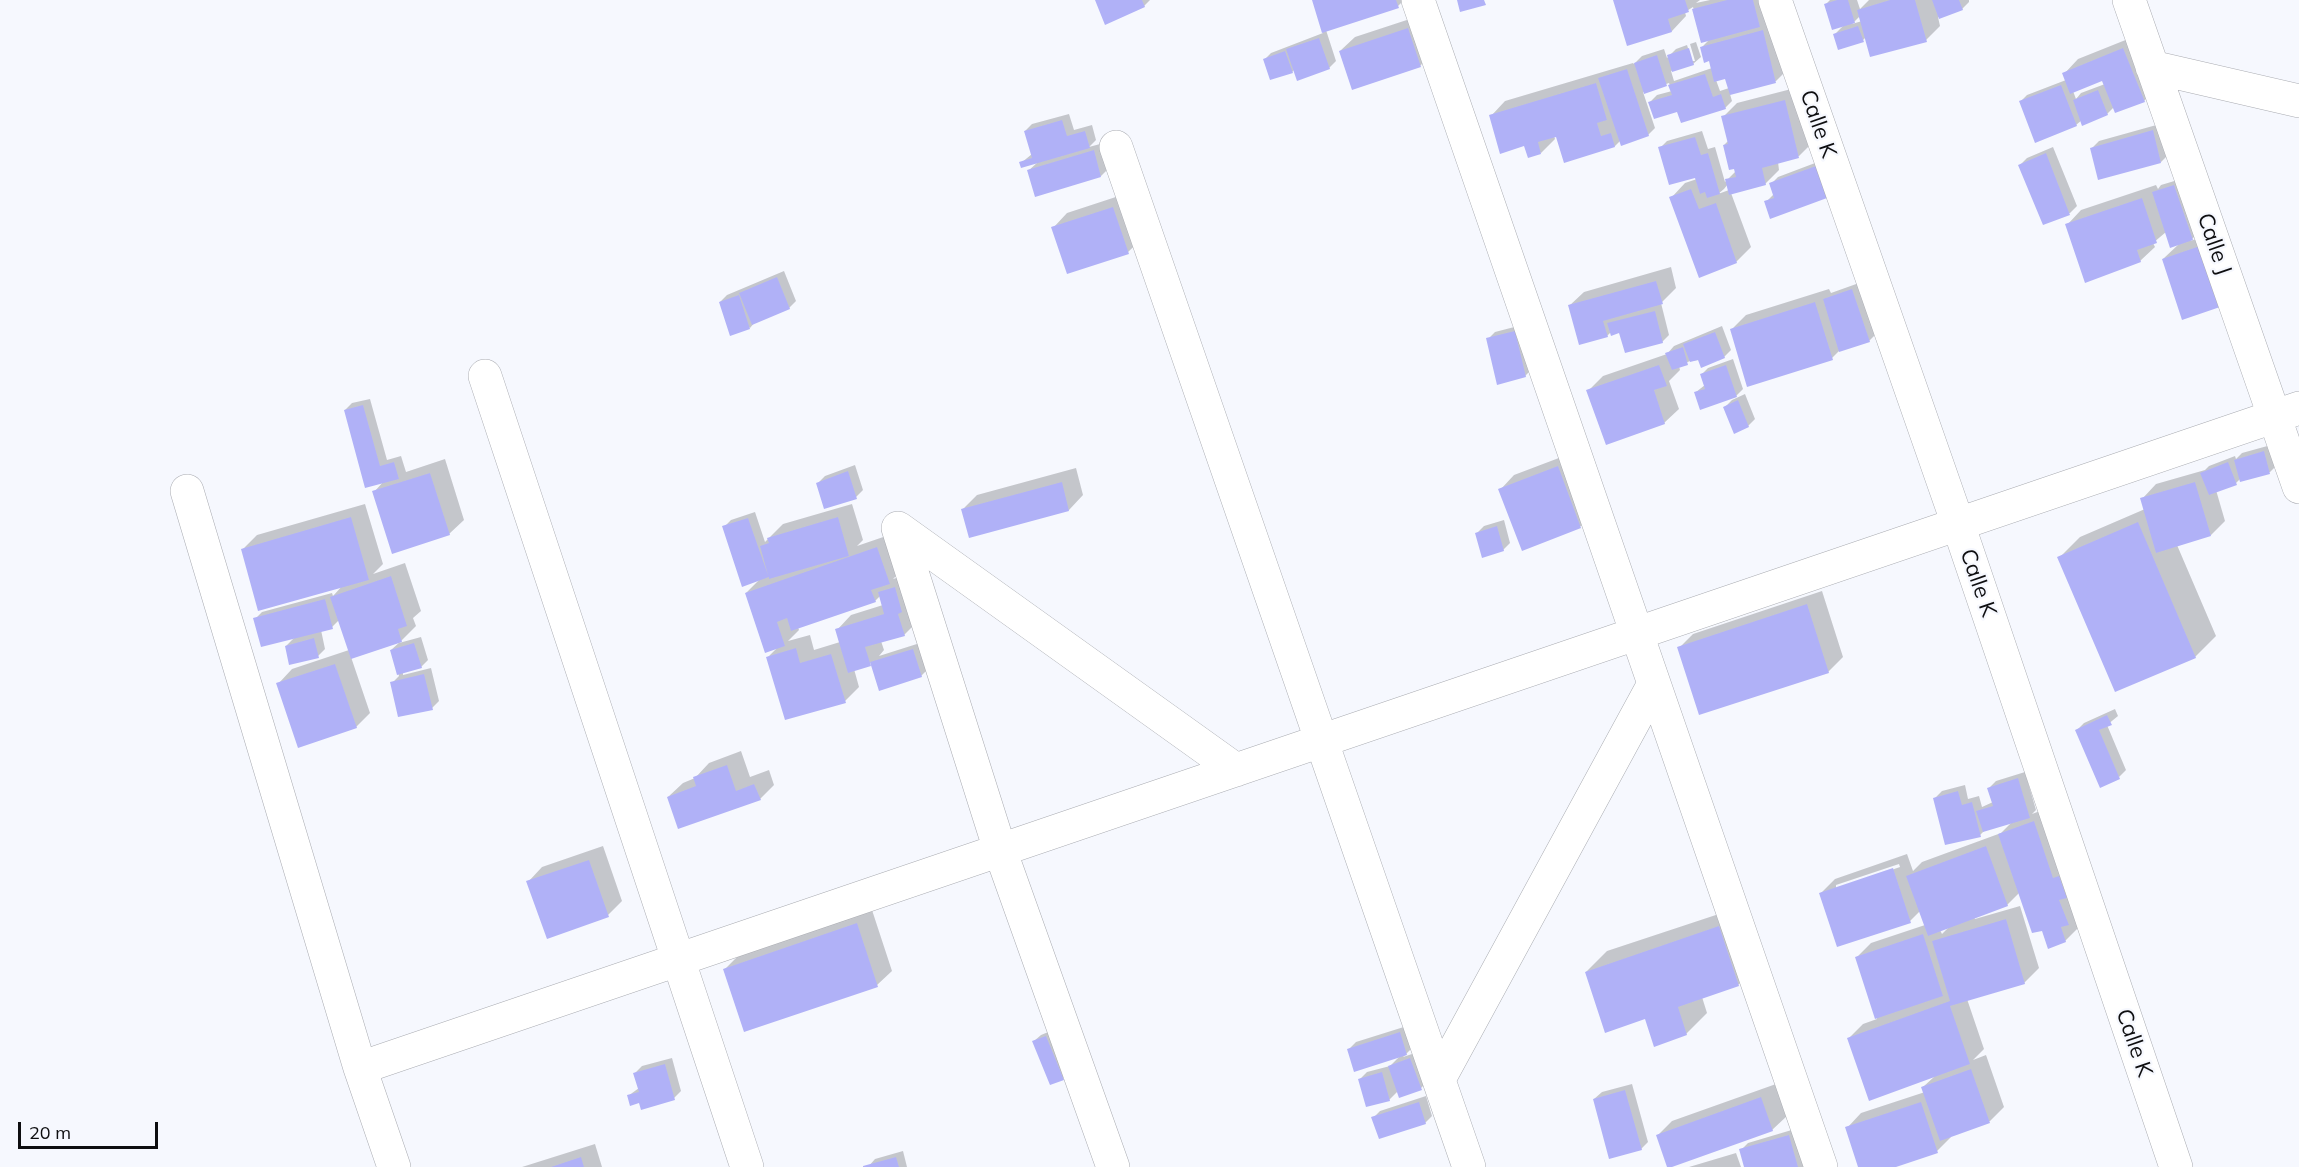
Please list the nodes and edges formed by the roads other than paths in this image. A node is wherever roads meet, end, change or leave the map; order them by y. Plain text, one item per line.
1 (1418, 0) edge
2 (1775, 0) edge
3 (2129, 0) edge
4 (2152, 67) junction
5 (2299, 101) edge
6 (1116, 147) dead end
7 (485, 376) dead end
8 (2287, 413) edge
9 (2299, 487) edge
10 (187, 490) dead end
11 (1958, 524) junction
12 (1636, 633) junction
13 (1654, 684) junction
14 (1322, 740) junction
15 (1236, 770) junction
16 (999, 850) junction
17 (678, 960) junction
18 (360, 1068) junction
19 (1439, 1079) junction
20 (394, 1167) edge
21 (747, 1167) edge
22 (1113, 1167) edge
23 (1469, 1167) edge
24 (1821, 1167) edge
25 (2176, 1167) edge

1 - 12 street
2 - 11 street, Calle K
3 - 4 street, Calle J
4 - 5 street
4 - 8 street, Calle J
6 - 14 street
7 - 17 street
8 - 9 street, Calle J
8 - 11 street
10 - 18 street
11 - 12 street
11 - 25 street, Calle K
12 - 13 street
12 - 14 street
13 - 19 street
13 - 24 street
14 - 15 street
14 - 19 street
15 - 16 street
15 - 16 street
16 - 17 street
16 - 22 street
17 - 18 street
17 - 21 street
18 - 20 street
19 - 23 street

